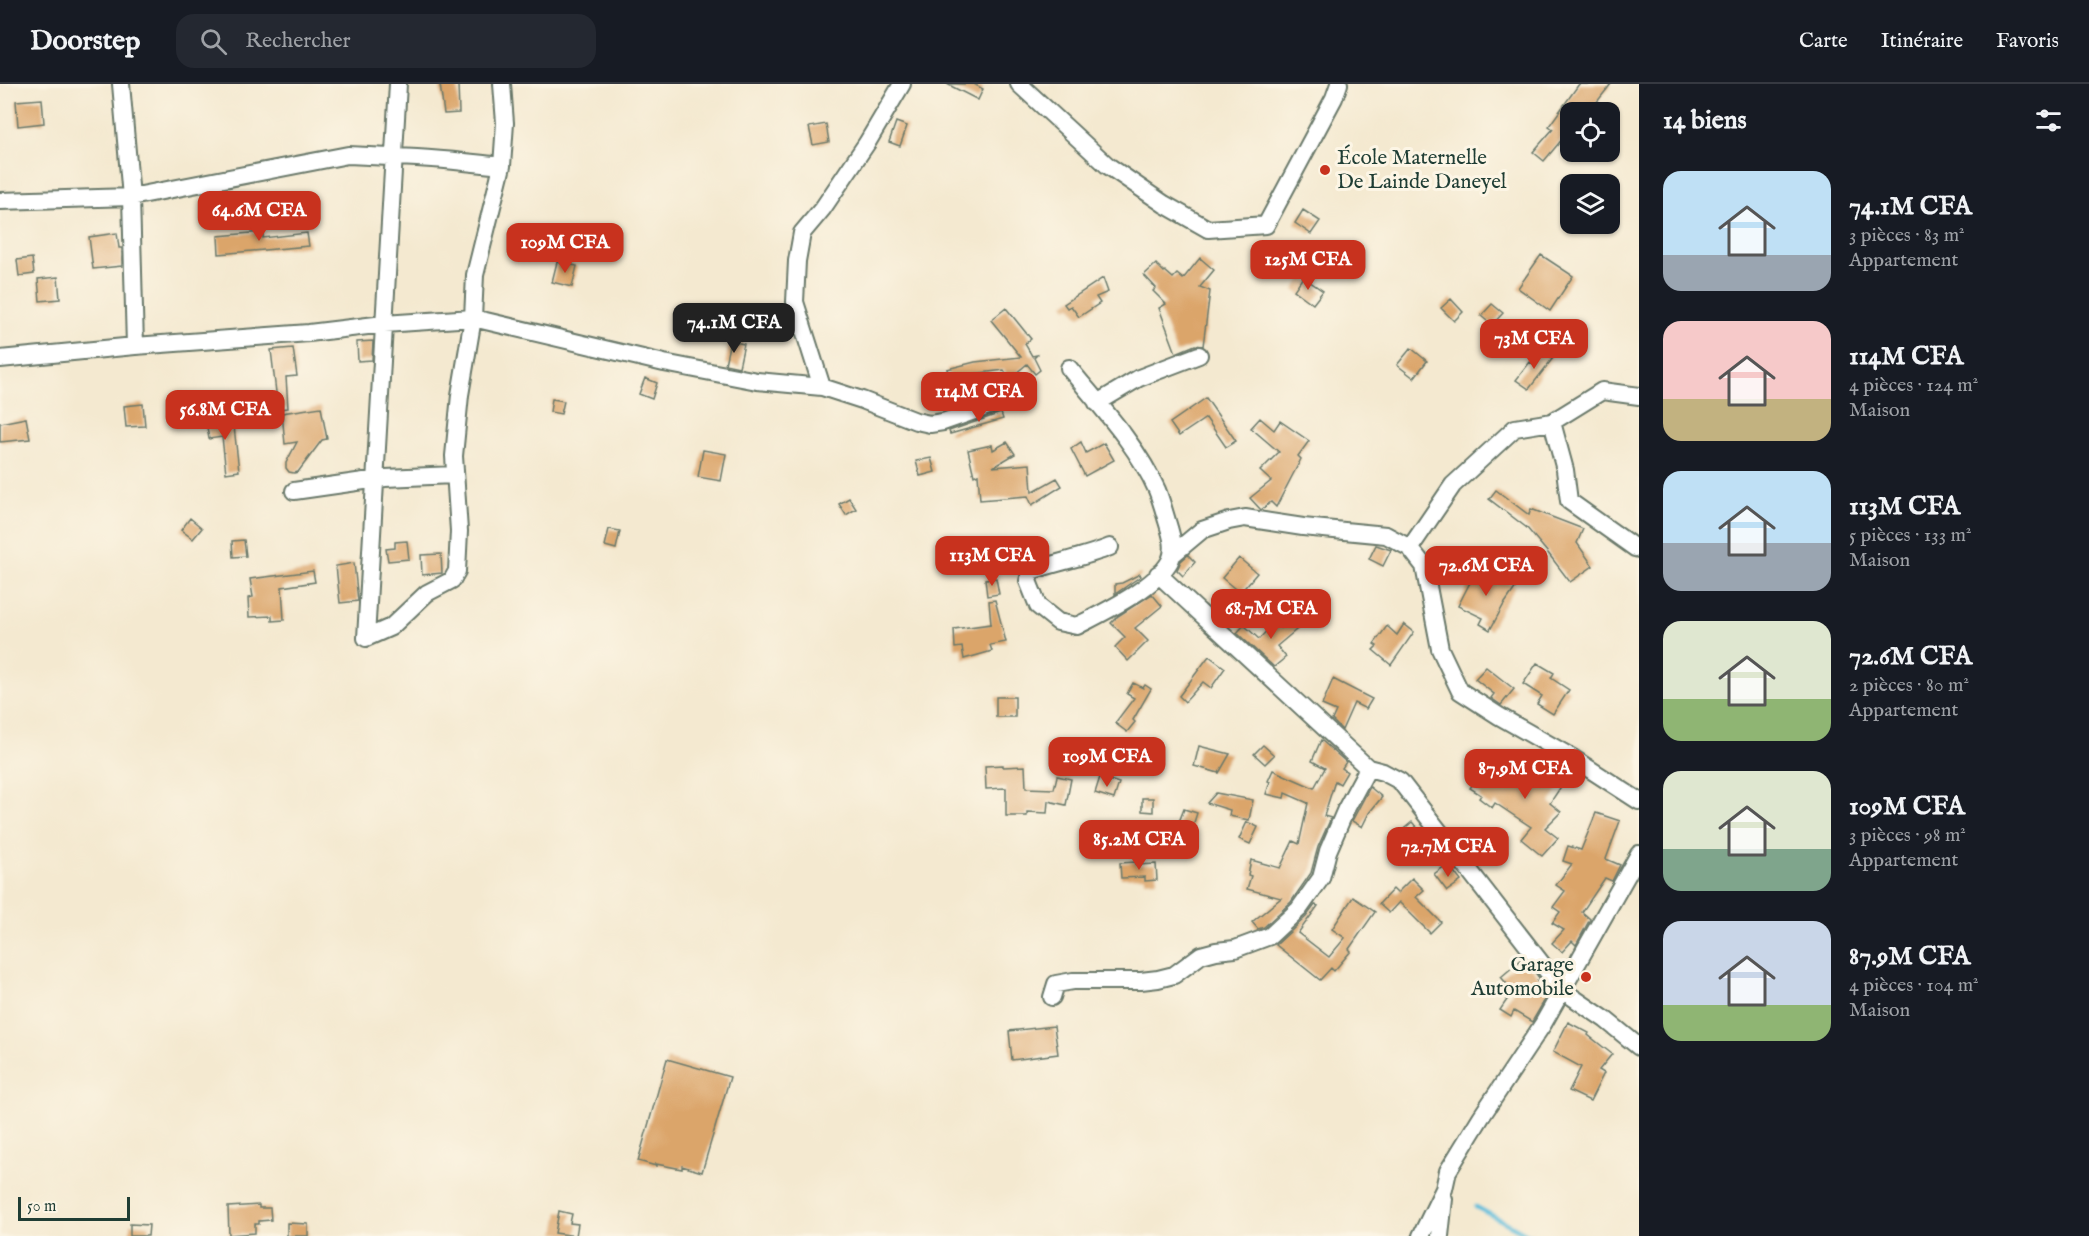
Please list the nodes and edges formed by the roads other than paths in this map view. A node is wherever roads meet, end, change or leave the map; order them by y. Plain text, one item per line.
1 (121, 84) edge
2 (398, 84) edge
3 (502, 84) edge
4 (902, 84) edge
5 (1019, 84) edge
6 (1339, 84) edge
7 (394, 157) junction
8 (501, 166) junction
9 (131, 197) junction
10 (0, 201) edge
11 (473, 318) junction
12 (384, 324) junction
13 (135, 346) junction
14 (1199, 355) dead end
15 (0, 359) edge
16 (1069, 368) dead end
17 (822, 387) junction
18 (1639, 396) edge
19 (1003, 401) dead end
20 (1097, 403) junction
21 (1552, 422) junction
22 (454, 475) junction
23 (375, 479) junction
24 (294, 491) dead end
25 (1110, 547) dead end
26 (1410, 548) junction
27 (1639, 549) edge
28 (1172, 555) junction
29 (1158, 574) junction
30 (1368, 768) junction
31 (1639, 801) edge
32 (1639, 854) edge
33 (1562, 990) junction
34 (1052, 997) dead end
35 (1639, 1047) edge
36 (1444, 1189) junction
37 (1421, 1236) edge
38 (1440, 1236) edge

1 - 9 street
2 - 7 street
3 - 8 street
4 - 17 street
5 - 6 street
7 - 8 street
7 - 9 street
7 - 12 street
8 - 11 street
9 - 10 street
9 - 13 street
11 - 12 street
11 - 17 street
11 - 22 street
12 - 13 street
12 - 23 street
13 - 15 street
14 - 20 street
16 - 20 street
17 - 19 street
18 - 21 street
20 - 28 street
21 - 26 street
21 - 27 street
22 - 23 street
22 - 23 street
23 - 24 street
25 - 29 street
26 - 28 street
26 - 31 street
28 - 29 street
29 - 30 street
30 - 33 street
30 - 34 street
32 - 33 street
33 - 35 street
33 - 36 street
36 - 37 street
36 - 38 street

